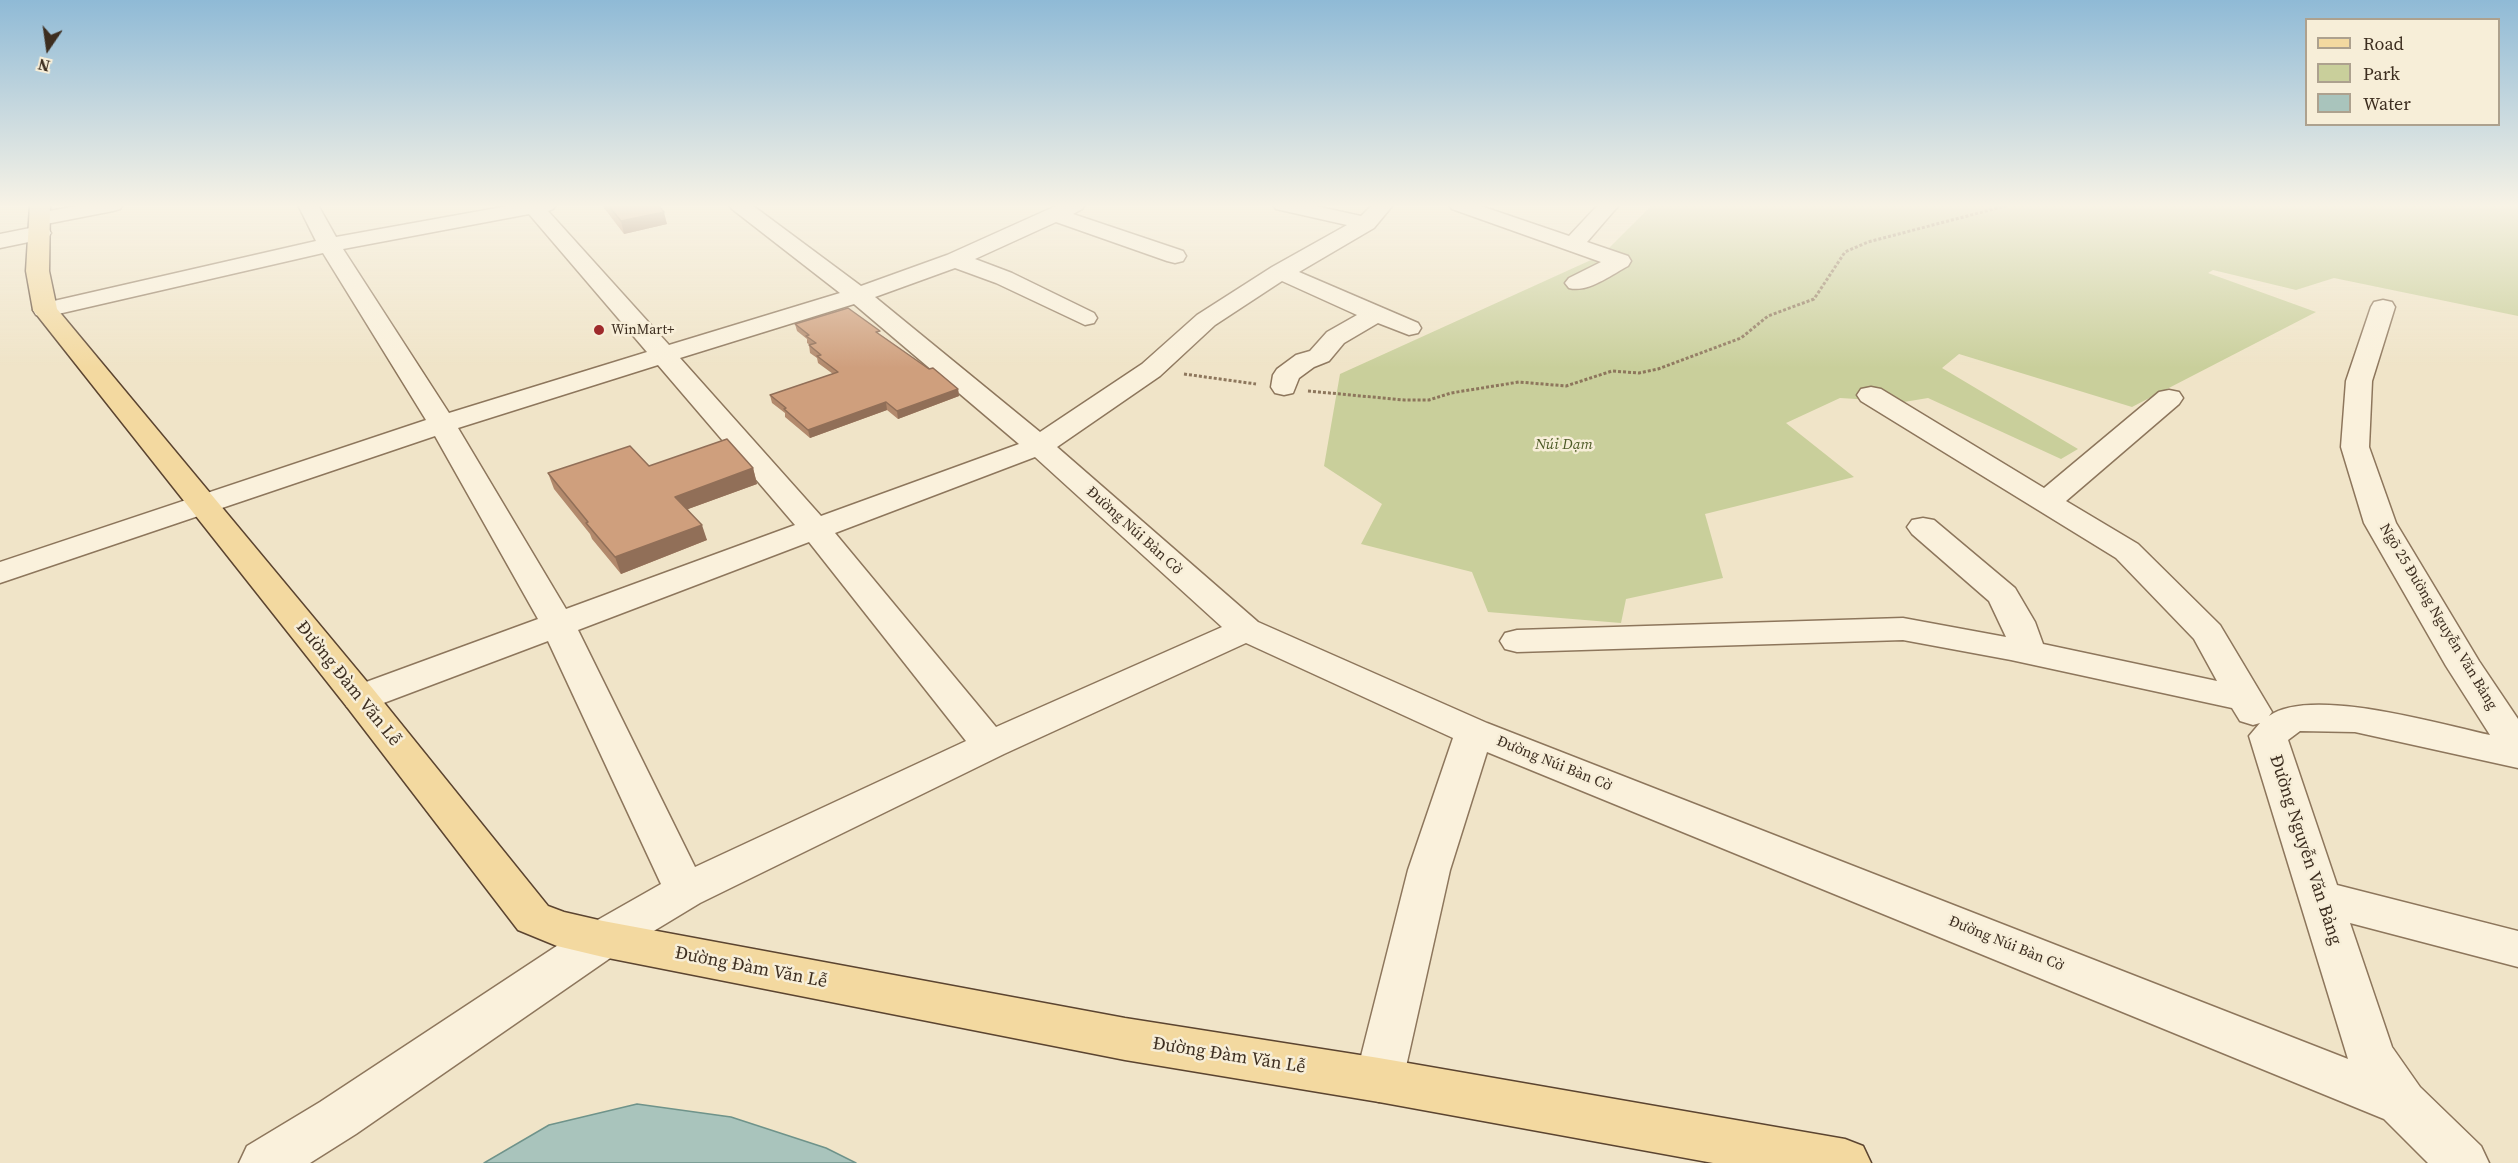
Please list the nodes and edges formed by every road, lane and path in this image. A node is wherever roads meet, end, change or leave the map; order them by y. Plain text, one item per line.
1 (38, 259) edge
2 (267, 259) edge
3 (338, 259) edge
4 (583, 259) edge
5 (811, 259) edge
6 (1302, 259) edge
7 (1615, 259) edge
8 (1840, 259) edge
9 (955, 260) joint
10 (1280, 272) junction
11 (1577, 283) dead end
12 (858, 295) junction
13 (2383, 307) dead end
14 (45, 310) junction
15 (1377, 314) junction
16 (1085, 318) dead end
17 (1409, 328) dead end
18 (664, 354) junction
19 (1151, 370) junction
20 (1284, 387) junction
21 (1871, 395) dead end
22 (2169, 398) dead end
23 (442, 424) junction
24 (1039, 446) junction
25 (2047, 501) junction
26 (201, 504) junction
27 (1923, 526) dead end
28 (816, 530) junction
29 (0, 573) edge
30 (559, 626) junction
31 (1246, 630) junction
32 (1517, 641) dead end
33 (2028, 652) junction
34 (360, 698) junction
35 (2246, 699) junction
36 (1474, 732) junction
37 (2268, 736) junction
38 (990, 746) junction
39 (2518, 748) edge
40 (2518, 754) edge
41 (685, 891) junction
42 (2321, 898) junction
43 (603, 939) junction
44 (2518, 949) edge
45 (1379, 1080) junction
46 (2402, 1103) junction
47 (265, 1163) edge
48 (1845, 1163) edge
49 (2463, 1163) edge

1 - 14 main road, Đường Đàm Văn Lễ
2 - 14 street
3 - 23 street
4 - 18 street
5 - 12 street, Đường Núi Bàn Cờ
6 - 10 street
7 - 11 street
8 - 20 path
9 - 12 street
9 - 16 street
10 - 15 street
10 - 19 street
12 - 18 street
12 - 24 street, Đường Núi Bàn Cờ
13 - 39 street, Ngõ 25 Đường Nguyễn Văn Bảng
14 - 26 main road, Đường Đàm Văn Lễ
15 - 17 street
15 - 20 street
18 - 23 street
18 - 28 street
19 - 20 path
19 - 24 street
21 - 25 street
22 - 25 street
23 - 26 street
23 - 30 street
24 - 28 street
24 - 31 street, Đường Núi Bàn Cờ
25 - 35 street
26 - 29 street
26 - 34 main road, Đường Đàm Văn Lễ
27 - 33 street
28 - 30 street
28 - 38 street
30 - 34 street
30 - 41 street
31 - 36 street, Đường Núi Bàn Cờ
31 - 38 street
32 - 33 street
33 - 35 street
34 - 43 main road, Đường Đàm Văn Lễ
35 - 37 street
36 - 45 street
36 - 46 street, Đường Núi Bàn Cờ
37 - 40 street, Đường Nguyễn Văn Bảng
37 - 42 street, Đường Nguyễn Văn Bảng
38 - 41 street
41 - 43 street
42 - 44 street
42 - 46 street, Đường Nguyễn Văn Bảng
43 - 45 main road, Đường Đàm Văn Lễ
43 - 47 street
45 - 48 main road, Đường Đàm Văn Lễ
46 - 49 street, Đường Núi Bàn Cờ

